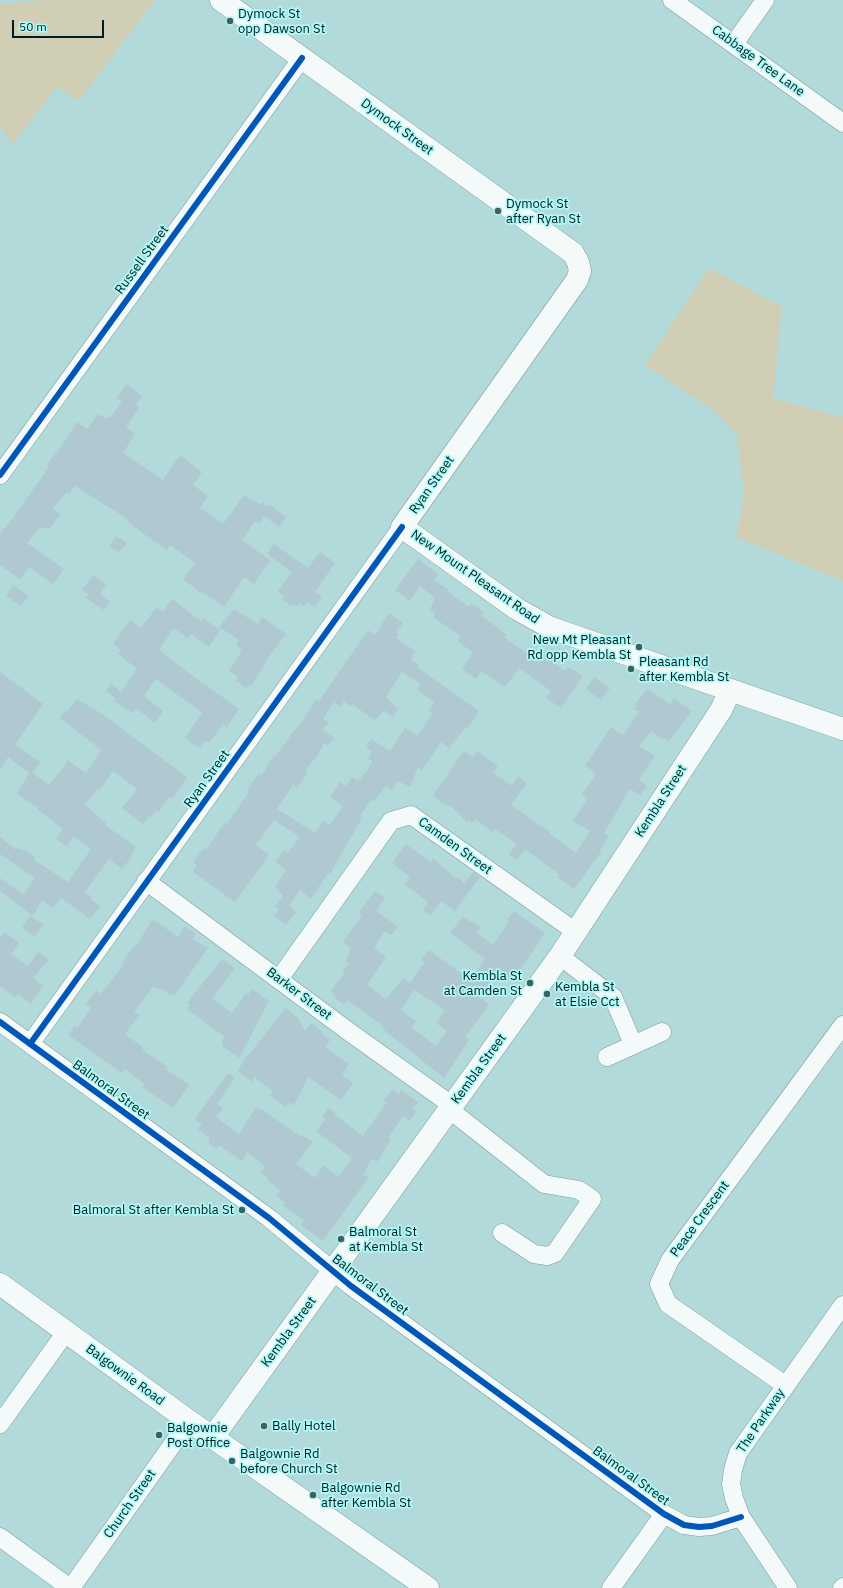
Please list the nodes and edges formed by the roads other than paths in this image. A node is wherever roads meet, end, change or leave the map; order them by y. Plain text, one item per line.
1 (221, 0) edge
2 (672, 0) edge
3 (765, 0) edge
4 (734, 44) junction
5 (302, 58) junction
6 (843, 123) edge
7 (573, 253) joint
8 (0, 475) edge
9 (402, 527) junction
10 (730, 691) junction
11 (843, 729) edge
12 (146, 881) junction
13 (576, 932) junction
14 (560, 956) junction
15 (279, 980) junction
16 (0, 1022) edge
17 (843, 1025) edge
18 (662, 1032) dead end
19 (30, 1044) junction
20 (633, 1044) junction
21 (607, 1057) dead end
22 (452, 1108) junction
23 (502, 1233) dead end
24 (333, 1271) junction
25 (0, 1284) edge
26 (843, 1305) edge
27 (66, 1332) junction
28 (785, 1385) junction
29 (189, 1421) junction
30 (0, 1424) edge
31 (213, 1436) junction
32 (664, 1514) junction
33 (741, 1517) junction
34 (0, 1537) edge
35 (71, 1588) edge
36 (428, 1588) edge
37 (611, 1588) edge
38 (788, 1588) edge

1 - 5 main road, Dymock Street
2 - 4 street, Cabbage Tree Lane
3 - 4 street
4 - 6 street, Cabbage Tree Lane
5 - 7 main road, Dymock Street
5 - 8 street, Russell Street
7 - 9 main road, Ryan Street
9 - 10 main road, New Mount Pleasant Road
9 - 12 street, Ryan Street
10 - 11 main road, New Mount Pleasant Road
10 - 13 main road, Kembla Street
12 - 15 street, Barker Street
12 - 19 street, Ryan Street
13 - 14 main road, Kembla Street
13 - 15 street, Camden Street
14 - 20 street
14 - 22 main road, Kembla Street
15 - 22 street, Barker Street
16 - 19 street, Balmoral Street
17 - 28 street, Peace Crescent
18 - 20 street
19 - 24 street, Balmoral Street
20 - 21 street
22 - 23 street, Barker Street
22 - 24 main road, Kembla Street
24 - 31 main road, Kembla Street
24 - 32 street, Balmoral Street
25 - 27 main road, Balgownie Road
26 - 28 street, The Parkway
27 - 29 main road, Balgownie Road
27 - 30 street
28 - 33 street, The Parkway
29 - 31 main road, Balgownie Road
29 - 35 street, Church Street
31 - 36 main road, Balgownie Road
32 - 33 street, Balmoral Street
32 - 37 street
33 - 38 street, The Parkway
34 - 35 street

